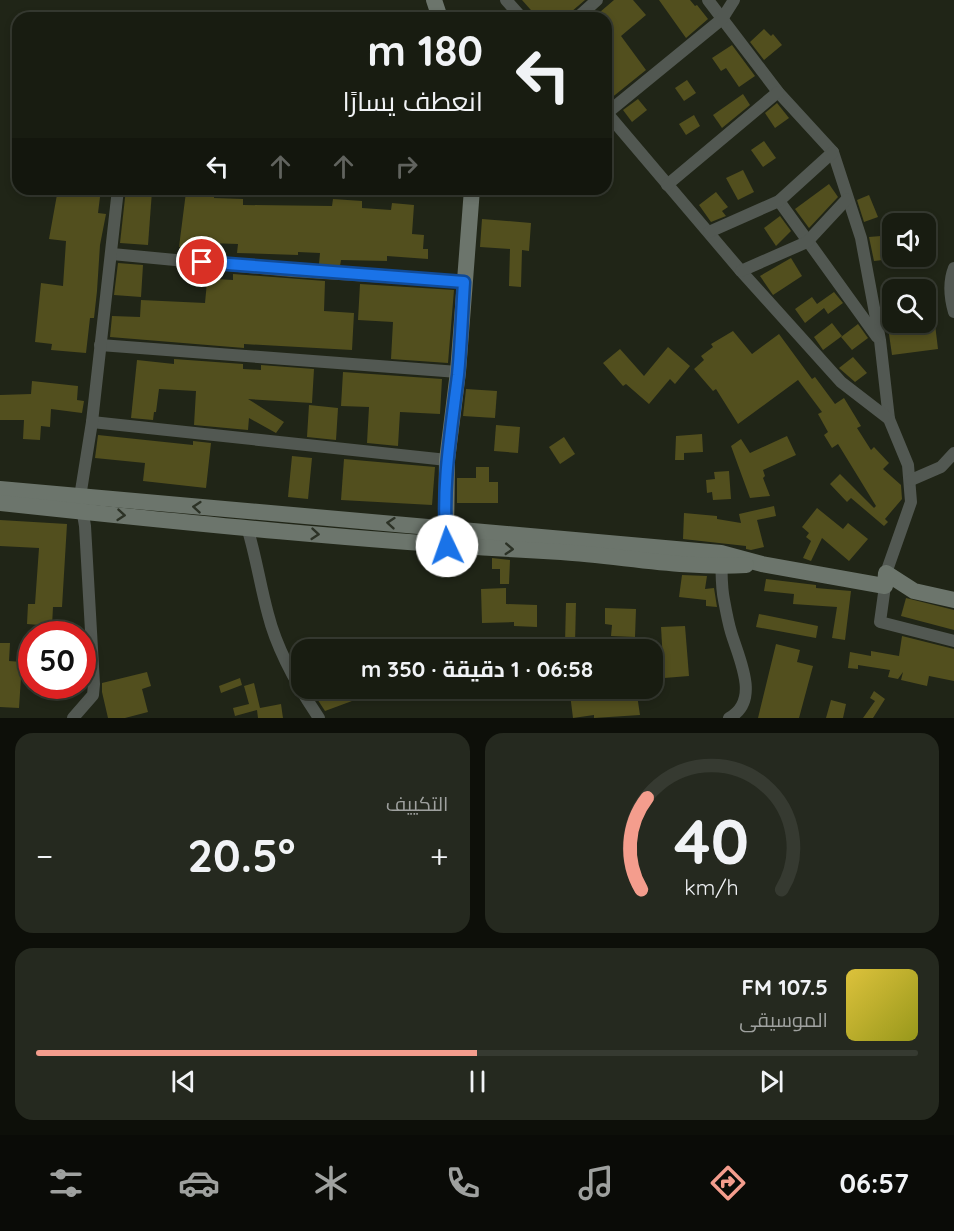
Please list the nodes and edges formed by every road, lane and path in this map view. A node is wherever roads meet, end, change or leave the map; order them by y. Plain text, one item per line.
1 (506, 0) edge
2 (597, 0) edge
3 (708, 0) edge
4 (734, 0) edge
5 (517, 12) edge
6 (584, 12) edge
7 (723, 19) junction
8 (778, 92) junction
9 (612, 109) edge
10 (612, 119) edge
11 (833, 152) junction
12 (667, 184) junction
13 (117, 195) edge
14 (471, 195) edge
15 (847, 199) junction
16 (779, 201) junction
17 (709, 232) junction
18 (807, 242) junction
19 (112, 254) junction
20 (954, 268) edge
21 (741, 272) junction
22 (464, 282) junction
23 (954, 312) edge
24 (880, 340) junction
25 (100, 345) junction
26 (458, 372) junction
27 (889, 419) junction
28 (92, 422) junction
29 (954, 453) edge
30 (447, 460) junction
31 (911, 480) junction
32 (0, 489) edge
33 (0, 502) edge
34 (80, 504) junction
35 (247, 519) junction
36 (445, 527) junction
37 (447, 546) junction
38 (601, 548) junction
39 (721, 560) junction
40 (885, 580) junction
41 (954, 600) edge
42 (954, 641) edge
43 (74, 718) edge
44 (319, 718) edge
45 (729, 718) edge

1 - 5 street
2 - 6 street
3 - 7 street
4 - 7 street
7 - 8 street
7 - 9 street
8 - 11 street
8 - 12 street
10 - 12 street
11 - 15 street
11 - 16 street
12 - 17 street
13 - 19 street
14 - 22 main road
15 - 18 street
15 - 24 street
16 - 17 street
16 - 18 street
17 - 21 street
18 - 21 street
18 - 24 street
19 - 22 street
19 - 25 street
20 - 23 street
21 - 27 street
22 - 26 main road
24 - 27 street
25 - 26 street
25 - 28 street
26 - 30 main road
27 - 31 street
28 - 30 street
28 - 34 street
29 - 31 street
30 - 36 main road
31 - 40 street
32 - 34 main road
33 - 34 main road
34 - 35 main road
34 - 43 street
36 -> 35 main road
35 -> 37 main road
35 - 44 street
36 - 37 main road
36 - 38 main road
37 -> 38 main road
38 - 39 main road
39 - 40 main road
39 - 45 street
40 - 41 main road
40 - 42 street

